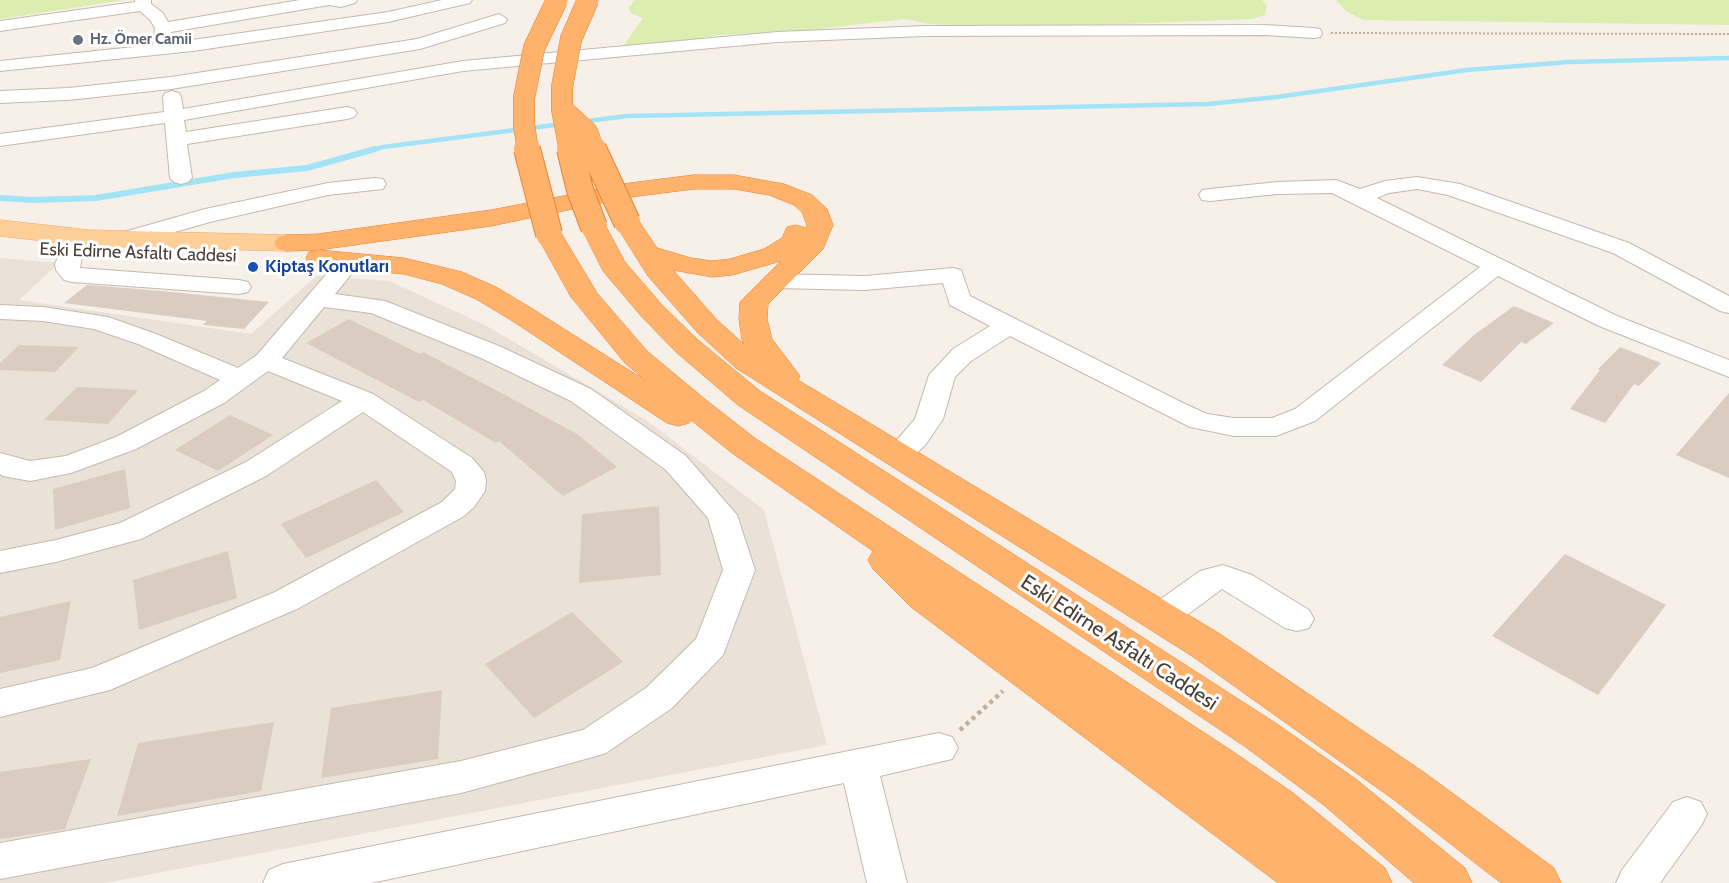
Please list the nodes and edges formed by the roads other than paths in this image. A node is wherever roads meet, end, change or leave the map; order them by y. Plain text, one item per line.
1 (464, 0) edge
2 (557, 0) edge
3 (588, 0) edge
4 (337, 1) edge
5 (146, 6) edge
6 (172, 8) dead end
7 (388, 17) junction
8 (0, 26) edge
9 (163, 28) junction
10 (1314, 33) road end
11 (395, 48) junction
12 (162, 50) junction
13 (0, 66) edge
14 (463, 66) junction
15 (171, 83) junction
16 (0, 97) edge
17 (562, 109) junction
18 (347, 113) dead end
19 (174, 116) junction
20 (0, 140) edge
21 (176, 140) junction
22 (181, 178) dead end
23 (375, 184) dead end
24 (1210, 195) dead end
25 (1360, 197) junction
26 (0, 228) edge
27 (125, 239) junction
28 (0, 245) edge
29 (282, 250) junction
30 (71, 252) junction
31 (648, 254) junction
32 (319, 258) junction
33 (350, 261) junction
34 (1497, 266) junction
35 (774, 281) junction
36 (239, 287) dead end
37 (320, 299) junction
38 (1729, 306) edge
39 (0, 312) edge
40 (1009, 325) junction
41 (266, 361) junction
42 (1729, 369) edge
43 (240, 380) junction
44 (363, 400) junction
45 (790, 407) junction
46 (744, 446) junction
47 (898, 455) junction
48 (0, 462) edge
49 (824, 500) junction
50 (0, 562) edge
51 (1161, 617) junction
52 (1297, 619) dead end
53 (0, 703) edge
54 (939, 748) road end
55 (858, 764) junction
56 (1687, 814) dead end
57 (0, 861) edge
58 (283, 883) edge
59 (887, 883) edge
60 (1315, 883) edge
61 (1368, 883) edge
62 (1448, 883) edge
63 (1537, 883) edge
64 (1636, 883) edge

1 - 7 street
2 - 46 highway, bridge
3 - 17 highway, bridge
4 - 7 street
4 - 9 street
5 - 6 street
5 - 8 street
5 - 9 street
7 - 11 street
7 - 12 street
9 - 12 street
10 - 14 street
11 - 14 street
11 - 15 street
12 - 13 street
12 - 15 street
14 - 19 street
15 - 16 street
15 - 19 street
17 - 31 highway, bridge
17 - 45 highway, bridge
18 - 21 street
19 - 20 street
19 - 21 street
21 - 22 street
23 - 27 street
24 - 25 street
25 - 34 street
25 - 38 street
26 - 27 main road, Eski Edirne Asfaltı Caddesi
27 - 29 main road, Eski Edirne Asfaltı Caddesi
28 - 30 main road, Eski Edirne Asfaltı Caddesi
29 - 30 main road, Eski Edirne Asfaltı Caddesi
29 - 32 highway
29 - 35 highway
30 - 36 street
31 - 32 highway
31 - 45 highway
32 - 33 highway
33 - 37 street
33 - 46 highway
34 - 40 street
34 - 42 street
35 - 40 street
35 - 45 highway
37 - 41 street
37 - 57 street
39 - 43 street
40 - 47 street
41 - 43 street
41 - 44 street
43 - 48 street
44 - 50 street
44 - 53 street
45 - 47 highway
45 - 62 highway, Eski Edirne Asfaltı Caddesi
46 - 49 highway
47 - 51 highway
49 - 60 highway
49 - 61 highway
51 - 52 street
51 - 63 highway
54 - 55 street
55 - 58 street
55 - 59 street
56 - 64 street

